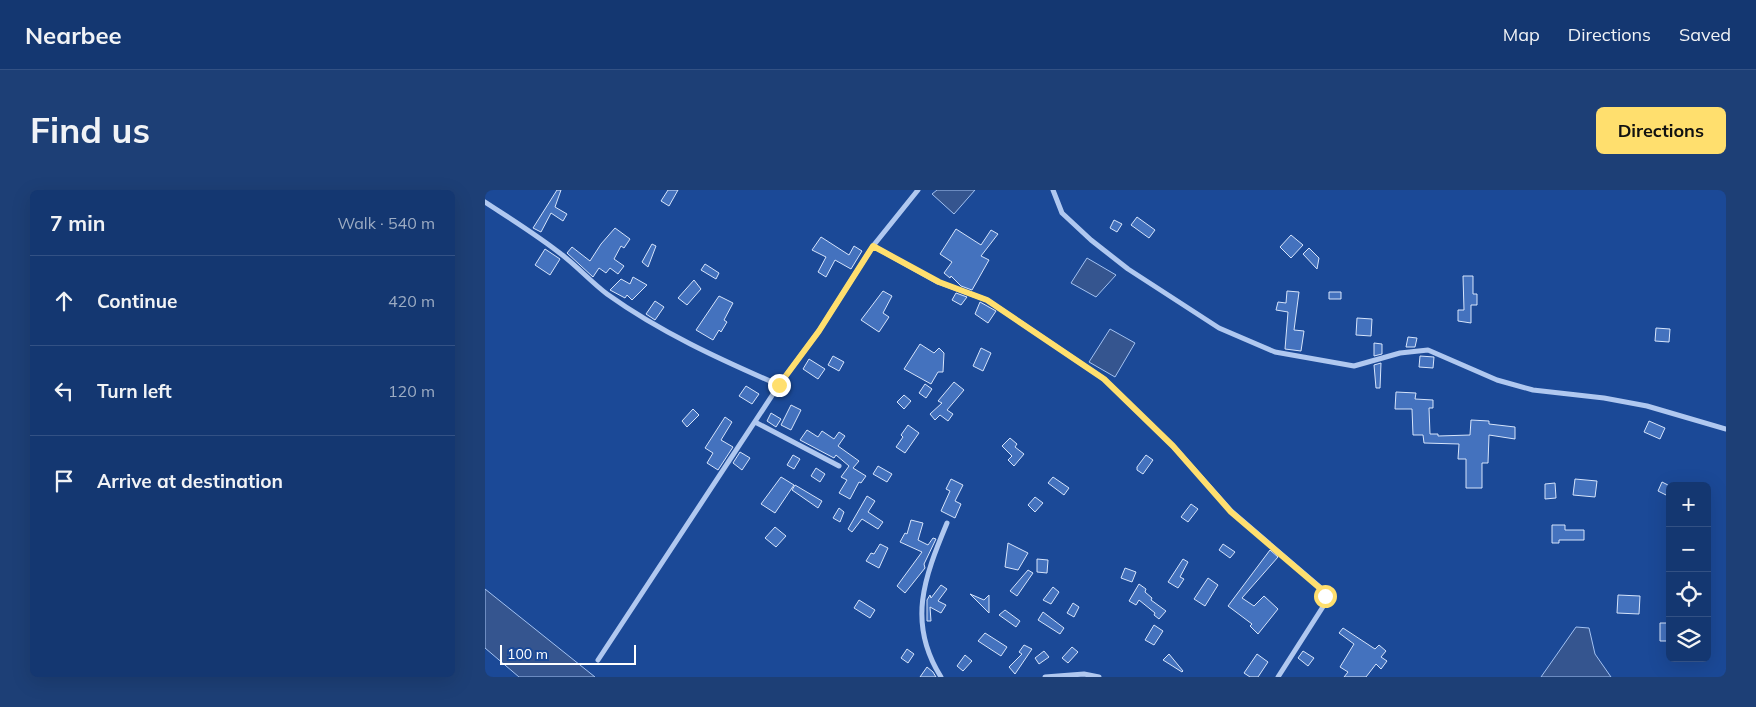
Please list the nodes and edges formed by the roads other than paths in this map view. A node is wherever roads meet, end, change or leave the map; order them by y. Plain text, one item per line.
1 (917, 190) edge
2 (1053, 190) edge
3 (485, 202) edge
4 (873, 246) junction
5 (779, 385) junction
6 (755, 422) junction
7 (1726, 429) edge
8 (839, 466) dead end
9 (947, 523) dead end
10 (598, 660) dead end
11 (941, 677) edge
12 (1045, 677) edge
13 (1099, 677) edge
14 (1278, 677) edge

1 - 4 street
2 - 7 street
3 - 5 street
4 - 5 street
4 - 14 street
5 - 6 street
6 - 8 street
6 - 10 street
9 - 11 street
12 - 13 street

